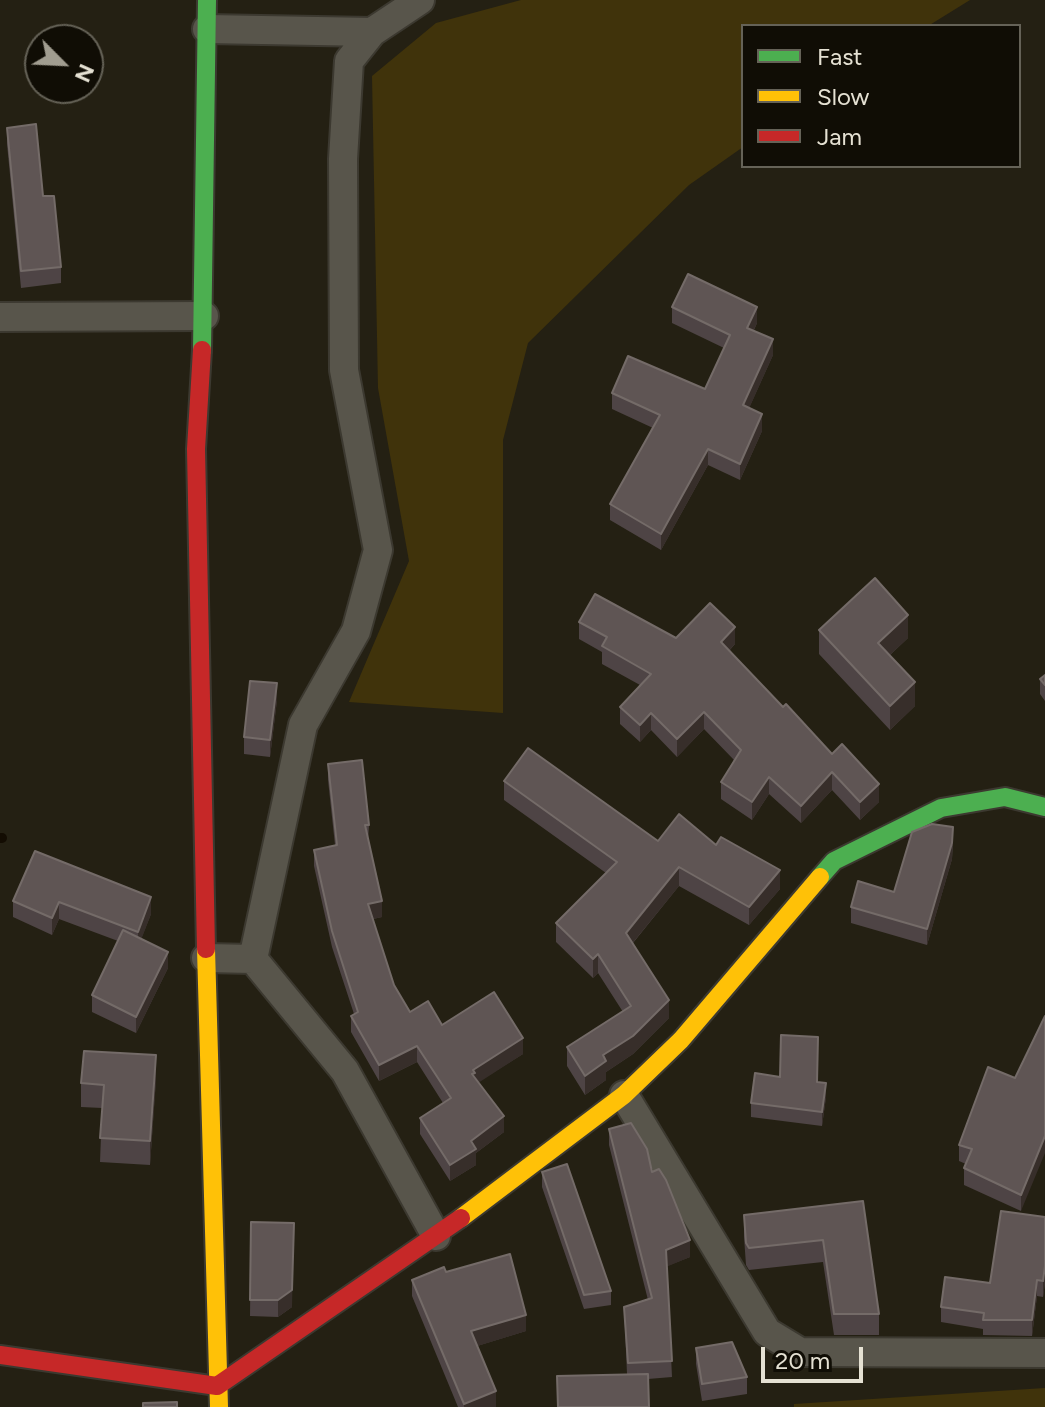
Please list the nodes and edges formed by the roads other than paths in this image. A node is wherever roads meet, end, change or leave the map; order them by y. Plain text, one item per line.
1 (207, 0) edge
2 (420, 0) edge
3 (207, 29) junction
4 (372, 32) junction
5 (204, 316) junction
6 (0, 317) edge
7 (1045, 807) edge
8 (206, 958) junction
9 (253, 959) junction
10 (624, 1095) junction
11 (436, 1236) junction
12 (1045, 1353) edge
13 (0, 1355) edge
14 (217, 1386) junction
15 (219, 1407) edge

1 - 3 street
2 - 4 street
3 - 4 street
3 - 5 street
4 - 9 street
5 - 6 street
5 - 8 street
7 - 10 street
8 - 9 street
8 - 14 street
9 - 11 street
10 - 11 street
10 - 12 street
11 - 14 street
13 - 14 street
14 - 15 street

